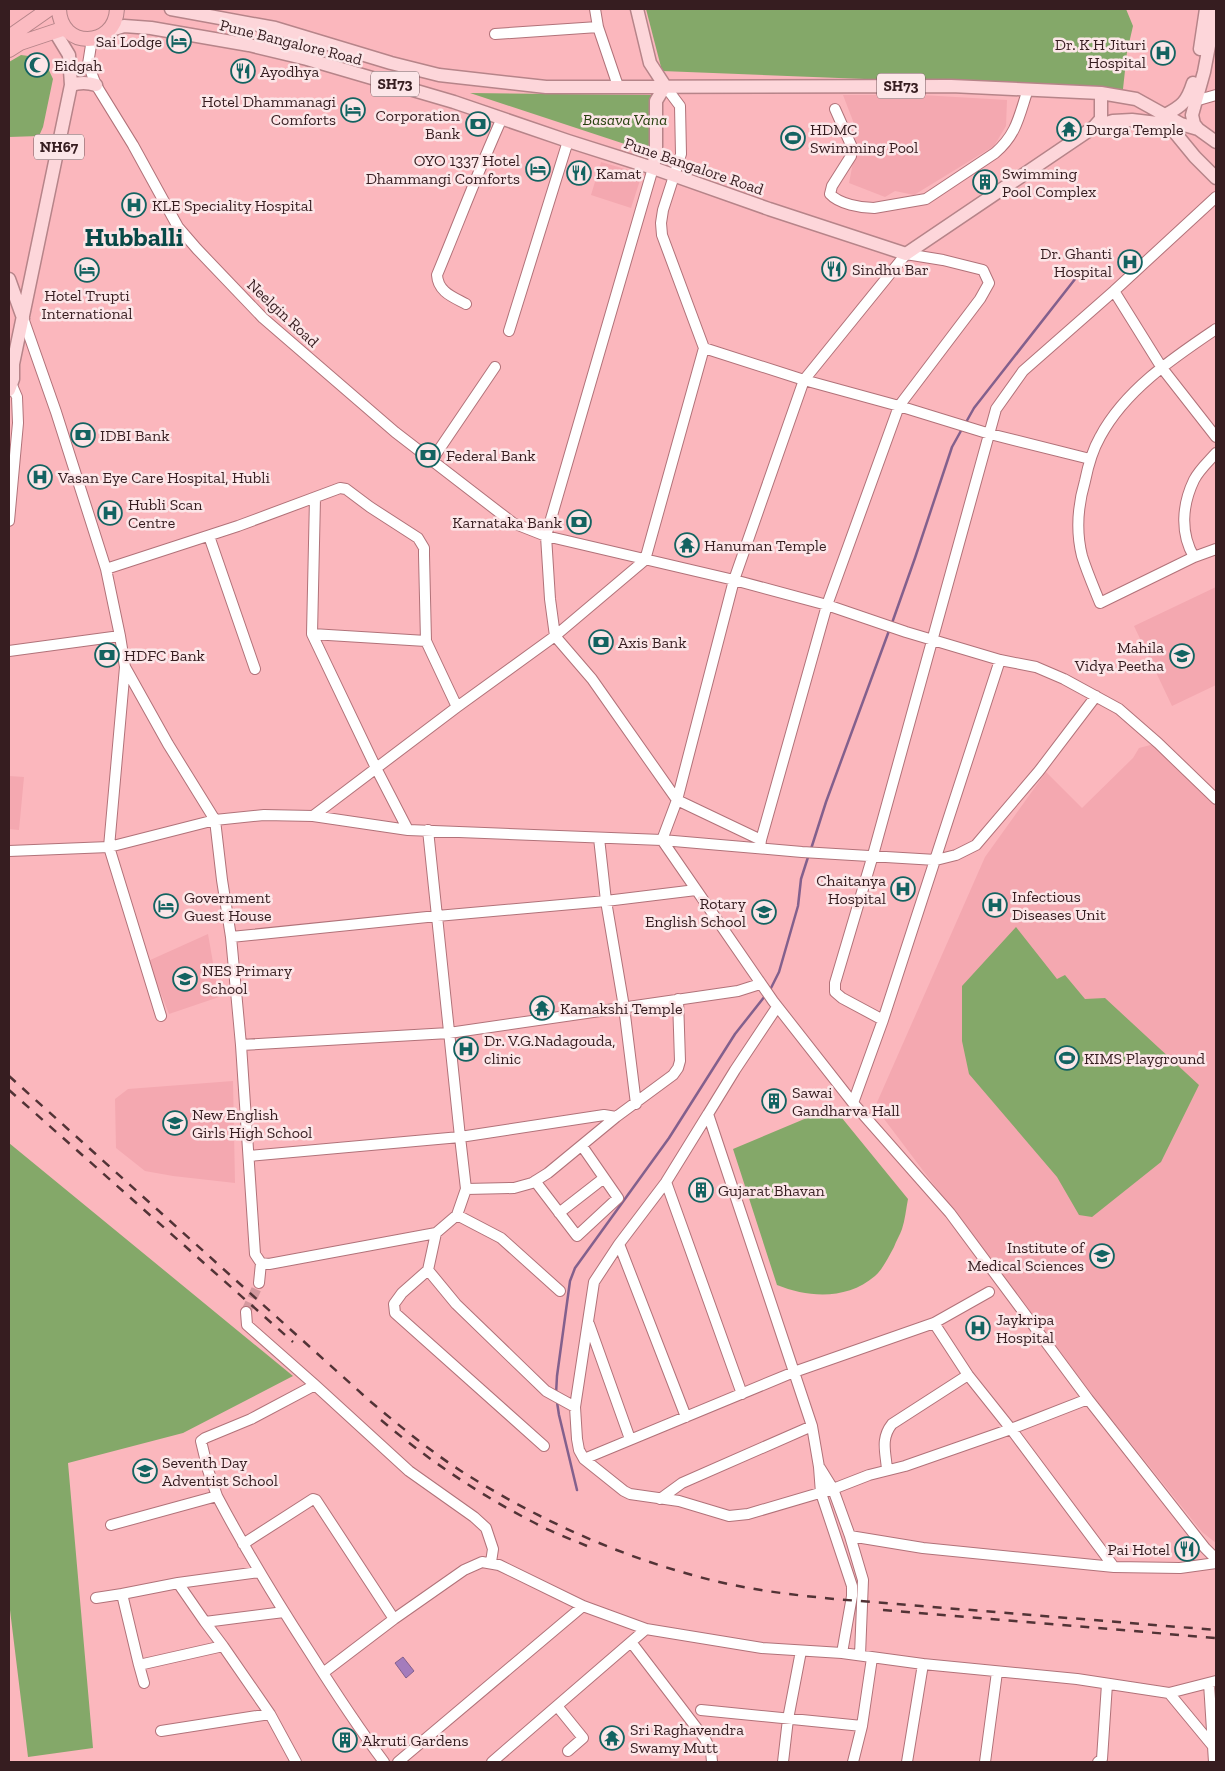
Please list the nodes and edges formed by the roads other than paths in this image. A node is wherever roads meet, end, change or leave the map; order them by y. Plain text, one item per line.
1 (59, 9) edge
2 (117, 9) edge
3 (171, 9) edge
4 (594, 9) edge
5 (637, 9) edge
6 (1206, 9) edge
7 (43, 10) edge
8 (1216, 10) edge
9 (598, 26) junction
10 (60, 30) junction
11 (108, 30) junction
12 (495, 34) dead end
13 (9, 37) edge
14 (92, 39) junction
15 (9, 50) edge
16 (71, 85) junction
17 (96, 86) junction
18 (618, 86) junction
19 (666, 86) junction
20 (1028, 89) junction
21 (1100, 93) junction
22 (1195, 94) junction
23 (1216, 95) edge
24 (835, 109) dead end
25 (1164, 115) junction
26 (502, 118) junction
27 (1177, 126) junction
28 (1094, 127) junction
29 (1198, 129) junction
30 (568, 141) junction
31 (1216, 142) edge
32 (653, 168) junction
33 (673, 176) junction
34 (1216, 178) edge
35 (1216, 197) edge
36 (906, 254) junction
37 (33, 266) junction
38 (9, 278) edge
39 (1114, 291) junction
40 (466, 304) dead end
41 (23, 318) junction
42 (1216, 329) edge
43 (509, 330) dead end
44 (704, 348) junction
45 (11, 367) edge
46 (495, 367) dead end
47 (1162, 368) junction
48 (804, 380) junction
49 (10, 386) edge
50 (899, 406) junction
51 (990, 434) junction
52 (1216, 437) edge
53 (1216, 453) edge
54 (1090, 459) junction
55 (432, 460) junction
56 (315, 498) junction
57 (9, 521) edge
58 (209, 536) junction
59 (546, 536) junction
60 (1216, 549) edge
61 (1194, 558) junction
62 (645, 560) junction
63 (106, 569) junction
64 (734, 580) junction
65 (827, 605) junction
66 (312, 634) junction
67 (120, 636) junction
68 (555, 636) junction
69 (932, 640) junction
70 (426, 641) junction
71 (9, 651) edge
72 (1000, 660) junction
73 (125, 667) junction
74 (255, 669) dead end
75 (1096, 696) junction
76 (457, 707) junction
77 (376, 768) junction
78 (1216, 799) edge
79 (678, 800) junction
80 (313, 816) junction
81 (215, 820) junction
82 (408, 830) junction
83 (428, 830) junction
84 (599, 838) junction
85 (662, 840) junction
86 (761, 844) junction
87 (109, 847) junction
88 (9, 851) edge
89 (873, 855) junction
90 (936, 860) junction
91 (696, 890) junction
92 (606, 901) junction
93 (437, 916) junction
94 (231, 937) junction
95 (761, 985) junction
96 (678, 1000) junction
97 (775, 1004) junction
98 (624, 1007) junction
99 (161, 1016) dead end
100 (883, 1020) junction
101 (449, 1033) junction
102 (241, 1045) junction
103 (853, 1103) junction
104 (636, 1104) junction
105 (708, 1114) junction
106 (616, 1117) junction
107 (460, 1137) junction
108 (582, 1146) junction
109 (249, 1156) junction
110 (604, 1178) junction
111 (535, 1181) junction
112 (666, 1182) junction
113 (466, 1189) junction
114 (559, 1213) junction
115 (457, 1215) junction
116 (436, 1232) junction
117 (619, 1244) junction
118 (261, 1262) junction
119 (428, 1270) junction
120 (259, 1283) tunnel mouth
121 (560, 1291) dead end
122 (989, 1292) dead end
123 (246, 1312) dead end
124 (588, 1321) junction
125 (934, 1323) junction
126 (794, 1372) junction
127 (968, 1375) junction
128 (315, 1385) junction
129 (742, 1394) junction
130 (1088, 1399) junction
131 (575, 1407) junction
132 (686, 1417) junction
133 (812, 1426) junction
134 (1011, 1429) junction
135 (630, 1439) junction
136 (544, 1446) dead end
137 (584, 1459) junction
138 (819, 1467) junction
139 (888, 1470) junction
140 (833, 1489) junction
141 (821, 1493) junction
142 (217, 1496) junction
143 (660, 1499) junction
144 (111, 1525) dead end
145 (850, 1536) junction
146 (243, 1544) junction
147 (1216, 1561) edge
148 (491, 1562) junction
149 (1114, 1567) junction
150 (259, 1572) junction
151 (178, 1583) junction
152 (122, 1594) junction
153 (96, 1598) dead end
154 (583, 1606) junction
155 (284, 1612) junction
156 (394, 1619) junction
157 (205, 1622) junction
158 (646, 1629) junction
159 (631, 1642) junction
160 (223, 1646) junction
161 (801, 1651) junction
162 (842, 1653) junction
163 (860, 1655) junction
164 (872, 1658) junction
165 (923, 1664) junction
166 (139, 1665) junction
167 (997, 1672) junction
168 (323, 1673) junction
169 (1213, 1682) edge
170 (144, 1683) dead end
171 (1107, 1684) junction
172 (1169, 1693) junction
173 (557, 1706) junction
174 (701, 1710) dead end
175 (270, 1714) junction
176 (788, 1719) junction
177 (862, 1726) junction
178 (161, 1731) dead end
179 (1212, 1745) junction
180 (568, 1751) dead end
181 (1102, 1761) edge
182 (296, 1762) edge
183 (384, 1762) edge
184 (398, 1762) edge
185 (492, 1762) edge
186 (712, 1762) edge
187 (783, 1762) edge
188 (853, 1762) edge
189 (907, 1762) edge
190 (985, 1762) edge
191 (1214, 1762) edge

1 - 10 highway, NH67
2 - 11 highway
3 - 18 main road, Pune Bangalore Road / SH73
4 - 9 street
5 - 19 main road
6 - 22 main road
7 - 13 highway
8 - 22 main road
9 - 12 street
9 - 18 street
10 - 14 highway
10 - 15 highway
10 - 16 main road, NH67
11 - 14 highway
11 - 26 main road, Pune Bangalore Road / SH73
14 - 17 street, Neelgin Road
16 - 17 main road
16 - 37 main road, NH67
17 - 55 street, Neelgin Road
18 - 19 main road, Pune Bangalore Road / SH73
19 - 20 main road, SH73
19 - 32 main road
19 - 33 street
20 - 21 main road, SH73
20 - 24 street
21 - 25 main road, SH73
21 - 28 main road
22 - 23 street
22 - 25 main road
22 - 27 main road
22 - 29 main road
25 - 27 main road, SH73
26 - 30 main road, Pune Bangalore Road / SH73
26 - 40 street
27 - 28 main road, SH73
27 - 29 main road, SH73
27 - 34 main road, SH73
28 - 36 main road, SH73
29 - 31 main road, SH73
30 - 32 main road, Pune Bangalore Road / SH73
30 - 43 street
32 - 33 main road, Pune Bangalore Road / SH73
32 - 59 street
33 - 36 main road, Pune Bangalore Road / SH73
33 - 44 street
35 - 39 street
36 - 48 street
36 - 50 street
37 - 38 main road
37 - 41 main road
38 - 41 main road
39 - 47 street
39 - 51 street
41 - 45 main road
41 - 63 street
42 - 47 street
44 - 48 street
44 - 62 street
45 - 49 main road
46 - 55 street
47 - 52 street
47 - 54 street
48 - 50 street
48 - 64 street
49 - 57 street
50 - 51 street
50 - 65 street
51 - 54 street
51 - 69 street
53 - 61 street
54 - 61 street
55 - 59 street, Neelgin Road
56 - 58 street
56 - 66 street
56 - 70 street
58 - 63 street
58 - 74 street
59 - 62 street, Neelgin Road
59 - 68 street
60 - 61 street
62 - 64 street, Neelgin Road
62 - 68 street
63 - 67 street
64 - 65 street, Neelgin Road
64 - 79 street
65 - 69 street, Neelgin Road
65 - 86 street
66 - 70 street
66 - 77 street
67 - 71 street
67 - 73 street
68 - 76 street
68 - 79 street
69 - 72 street, Neelgin Road
69 - 89 street
70 - 76 street
72 - 75 street, Neelgin Road
72 - 90 street
73 - 81 street
73 - 87 street
75 - 78 street, Neelgin Road
75 - 90 street
76 - 77 street
77 - 80 street
77 - 82 street
79 - 85 street
79 - 86 street
80 - 81 street
80 - 82 street
81 - 87 street
81 - 94 street
82 - 83 street
83 - 84 street
83 - 93 street
84 - 85 street
84 - 92 street
85 - 86 street
85 - 91 street
86 - 89 street
87 - 88 street
87 - 99 street
89 - 90 street
89 - 100 street
90 - 100 street
91 - 92 street
91 - 95 street
92 - 93 street
92 - 98 street
93 - 94 street
93 - 101 street
94 - 102 street
95 - 96 street
95 - 97 street
96 - 98 street
96 - 104 street
97 - 103 street
97 - 105 street
98 - 101 street
98 - 104 street
100 - 103 street
101 - 102 street
101 - 107 street
102 - 109 street
103 - 130 street
104 - 106 street
105 - 112 street
105 - 126 street
106 - 107 street
106 - 108 street
107 - 109 street
107 - 113 street
108 - 110 street
108 - 111 street
109 - 118 street
110 - 114 street
110 - 114 street
111 - 113 street
111 - 114 street
112 - 117 street
112 - 129 street
113 - 115 street
115 - 116 street
115 - 121 street
116 - 118 street
116 - 119 street
117 - 124 street
117 - 132 street
118 - 120 street
119 - 131 street
119 - 136 street
122 - 125 street
123 - 128 street
124 - 131 street
124 - 135 street
125 - 126 street
125 - 127 street
126 - 129 street
126 - 133 street
127 - 134 street
127 - 139 street
128 - 142 street
128 - 148 street
129 - 132 street
130 - 134 street
130 - 147 street
131 - 137 street
132 - 135 street
133 - 138 street
133 - 143 street
134 - 139 street
134 - 149 street
135 - 137 street
137 - 143 street
138 - 140 street
138 - 141 street
139 - 140 street
140 - 141 street
140 - 145 street
141 - 143 street
141 - 162 street
142 - 144 street
142 - 146 street
145 - 149 street
145 - 163 street
146 - 150 street
146 - 156 street
147 - 149 street
148 - 154 street
148 - 156 street
150 - 151 street
150 - 155 street
151 - 152 street
151 - 157 street
152 - 153 street
152 - 166 street
154 - 158 street
154 - 184 street
155 - 157 street
155 - 168 street
156 - 168 street
157 - 160 street
158 - 159 street
158 - 161 street
159 - 173 street
159 - 186 street
160 - 166 street
160 - 175 street
161 - 162 street
161 - 176 street
162 - 163 street
163 - 164 street
164 - 165 street
164 - 177 street
165 - 167 street
165 - 189 street
166 - 170 street
167 - 171 street
167 - 190 street
168 - 183 street
169 - 172 street
169 - 179 street
171 - 172 street
171 - 181 street
172 - 179 street
173 - 180 street
173 - 185 street
174 - 176 street
175 - 178 street
175 - 182 street
176 - 177 street
176 - 187 street
177 - 188 street
179 - 191 street

